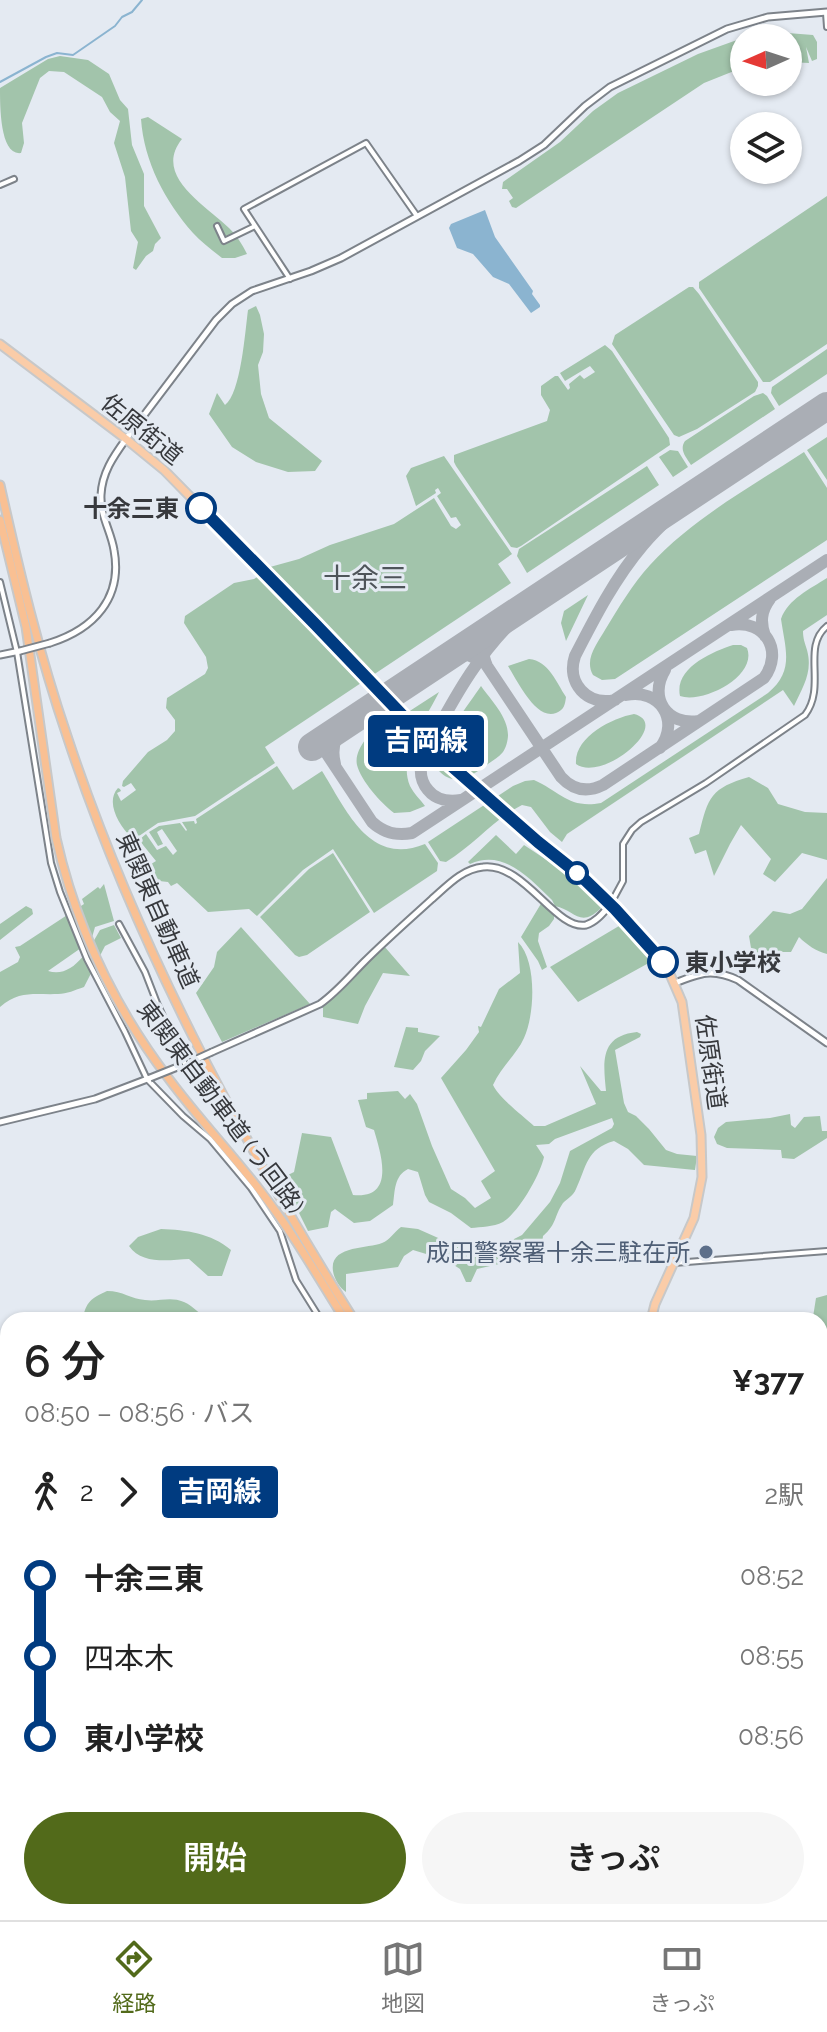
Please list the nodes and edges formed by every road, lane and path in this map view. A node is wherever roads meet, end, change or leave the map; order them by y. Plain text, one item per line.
1 (827, 12) edge
2 (827, 27) edge
3 (14, 179) dead end
4 (0, 185) edge
5 (417, 216) junction
6 (217, 226) dead end
7 (255, 226) junction
8 (290, 279) junction
9 (0, 344) edge
10 (126, 439) junction
11 (0, 485) edge
12 (0, 520) edge
13 (1, 580) edge
14 (316, 625) tunnel mouth
15 (827, 626) edge
16 (19, 651) junction
17 (0, 655) edge
18 (822, 685) dead end
19 (818, 701) dead end
20 (514, 821) tunnel mouth
21 (610, 905) junction
22 (119, 924) dead end
23 (675, 983) junction
24 (827, 1043) edge
25 (185, 1064) junction
26 (149, 1079) junction
27 (0, 1122) edge
28 (827, 1251) edge
29 (674, 1263) junction
30 (316, 1312) edge
31 (340, 1312) edge
32 (349, 1312) edge
33 (653, 1312) edge

1 - 2 street
1 - 5 street
3 - 4 street
5 - 7 street
5 - 8 street
6 - 7 street
7 - 8 street
8 - 10 street
9 - 10 highway, 佐原街道
10 - 14 highway, 佐原街道
10 - 16 street, bridge
11 - 32 highway, 東関東自動車道
12 - 31 highway, 東関東自動車道 (う回路)
13 - 16 street
15 - 18 street
16 - 17 street
16 - 26 street
19 - 21 street
20 - 21 highway, 佐原街道
21 - 23 highway, 佐原街道
21 - 25 street, bridge
22 - 25 street
23 - 24 street
23 - 29 highway, 佐原街道
25 - 26 street, bridge
26 - 27 street
26 - 30 street
28 - 29 street
29 - 33 highway, 佐原街道

